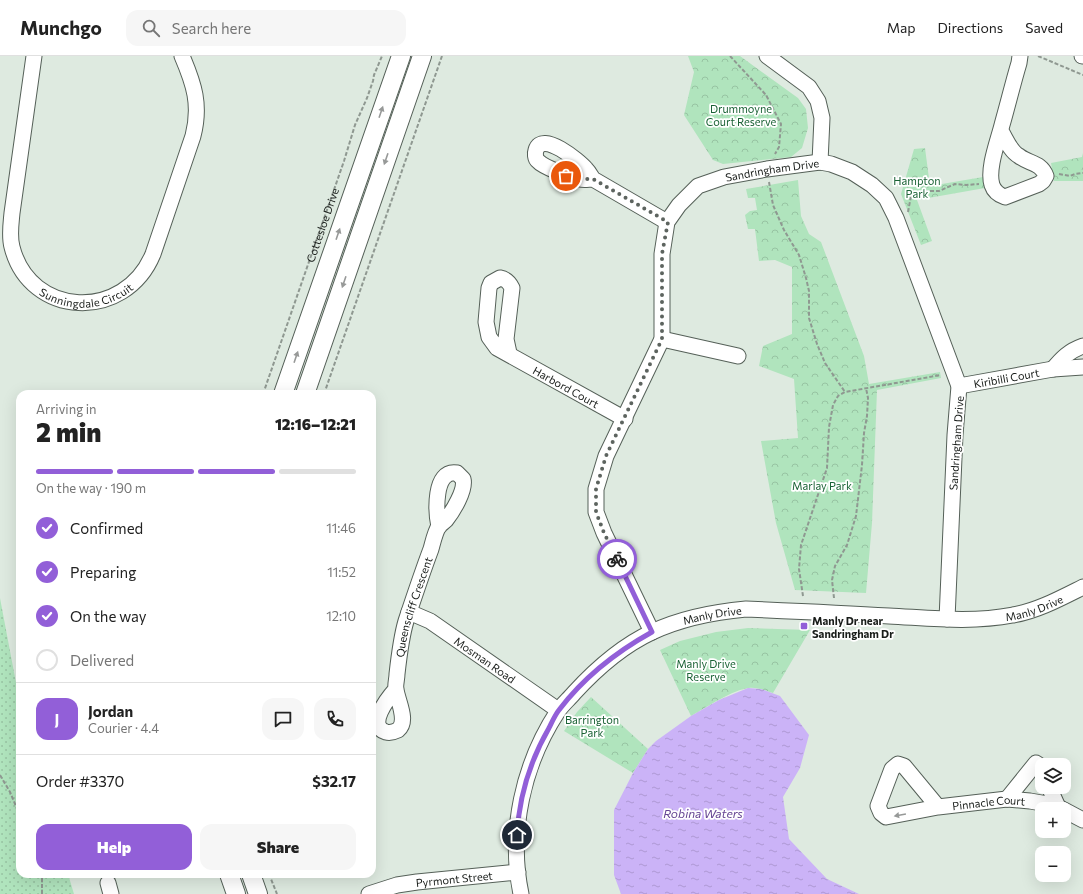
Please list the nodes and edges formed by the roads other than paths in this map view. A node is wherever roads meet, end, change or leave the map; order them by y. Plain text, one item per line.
1 (34, 56) edge
2 (182, 56) edge
3 (401, 56) edge
4 (422, 56) edge
5 (767, 56) edge
6 (1020, 56) edge
7 (1001, 130) junction
8 (820, 162) junction
9 (593, 179) dead end
10 (668, 222) junction
11 (662, 339) junction
12 (1083, 346) edge
13 (509, 353) dead end
14 (738, 356) dead end
15 (1083, 367) edge
16 (1053, 369) junction
17 (957, 379) junction
18 (284, 390) edge
19 (306, 390) edge
20 (625, 419) junction
21 (439, 527) dead end
22 (1083, 587) edge
23 (409, 612) junction
24 (947, 619) junction
25 (652, 632) junction
26 (396, 689) dead end
27 (558, 710) junction
28 (1035, 764) edge
29 (1007, 799) junction
30 (1042, 802) edge
31 (938, 807) dead end
32 (1071, 814) edge
33 (1083, 820) edge
34 (518, 872) junction
35 (230, 878) edge
36 (252, 878) edge
37 (236, 894) edge
38 (258, 894) edge
39 (369, 894) edge
40 (521, 894) edge

1 - 2 street, Sunningdale Circuit
18 -> 3 main road, Cottesloe Drive
4 -> 19 main road
5 - 8 street
6 - 7 street
7 - 7 street
8 - 10 street, Sandringham Drive
8 - 17 street, Sandringham Drive
9 - 10 street
10 - 11 street, Sandringham Drive
11 - 14 street
11 - 20 street, Sandringham Drive
12 - 16 street, Kiribilli Court
13 - 20 street, Harbord Court
15 - 16 street, Kiribilli Court
16 - 17 street, Kiribilli Court
17 - 24 street, Sandringham Drive
20 - 25 street, Sandringham Drive
21 - 23 street, Queenscliff Crescent
22 - 24 street, Manly Drive
23 - 26 street, Queenscliff Crescent
23 - 27 street, Mosman Road
24 - 25 street, Manly Drive
25 - 27 street, Manly Drive
27 - 34 street, Manly Drive
28 - 29 street
29 - 30 street, Pinnacle Court
29 - 31 street, Pinnacle Court
32 - 33 street, Pinnacle Court
34 - 39 street, Pyrmont Street
34 - 40 street, Manly Drive
35 - 37 main road
36 - 38 main road

